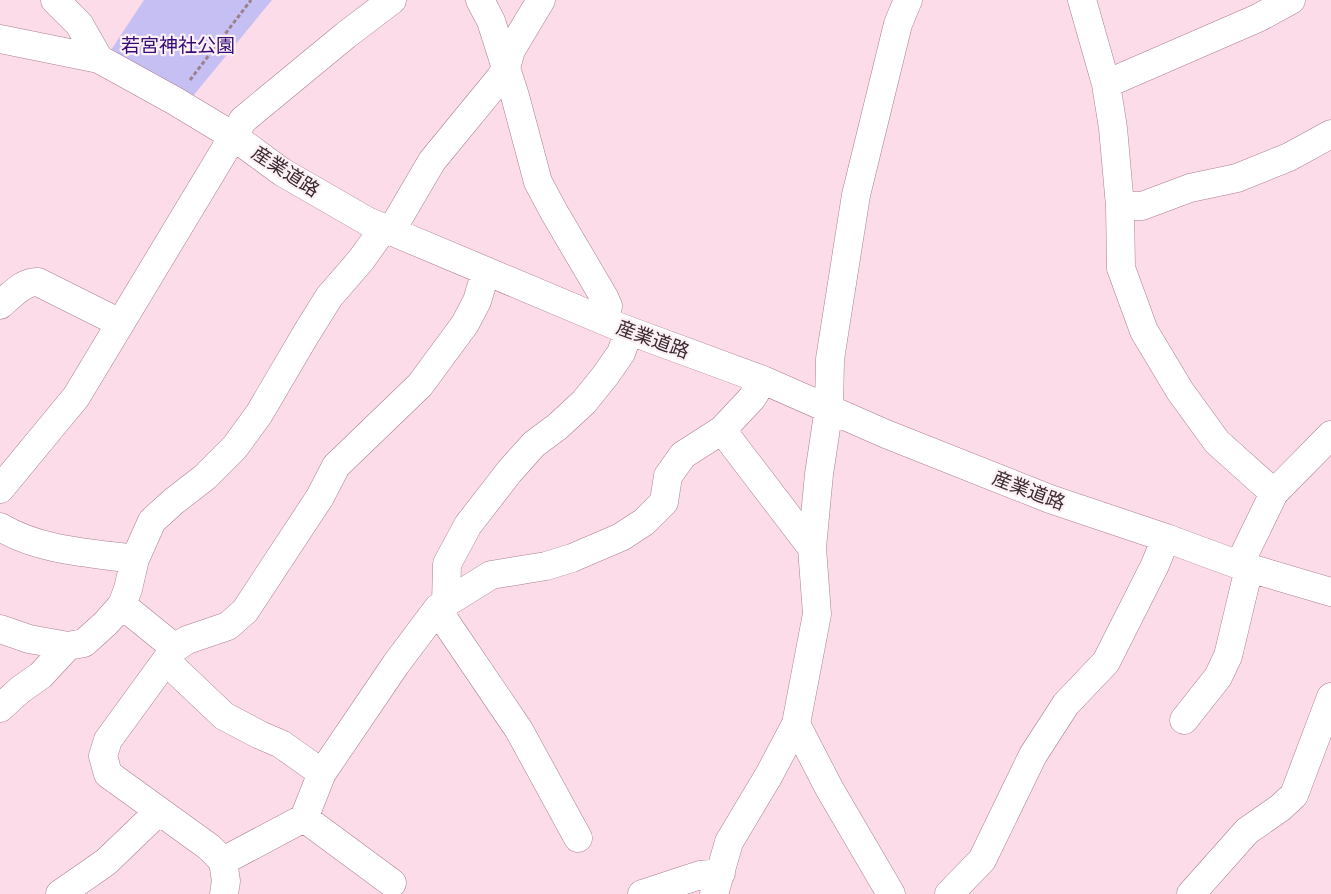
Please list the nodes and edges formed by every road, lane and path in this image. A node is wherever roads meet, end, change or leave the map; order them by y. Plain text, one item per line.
1 (55, 0) edge
2 (251, 0) edge
3 (392, 0) edge
4 (480, 0) edge
5 (541, 0) edge
6 (908, 0) edge
7 (1082, 0) edge
8 (1290, 0) edge
9 (0, 39) edge
10 (99, 59) junction
11 (506, 68) junction
12 (1106, 84) junction
13 (175, 101) junction
14 (1331, 134) edge
15 (233, 136) junction
16 (1120, 206) junction
17 (387, 229) junction
18 (486, 271) junction
19 (0, 305) edge
20 (604, 321) junction
21 (120, 323) junction
22 (629, 331) junction
23 (763, 380) junction
24 (829, 408) junction
25 (722, 430) junction
26 (1331, 435) edge
27 (0, 489) edge
28 (1274, 493) junction
29 (0, 527) edge
30 (1166, 538) junction
31 (812, 548) junction
32 (135, 559) junction
33 (1244, 566) junction
34 (1331, 592) edge
35 (122, 606) junction
36 (440, 608) junction
37 (0, 629) edge
38 (68, 646) junction
39 (171, 655) junction
40 (1331, 697) edge
41 (0, 708) edge
42 (1184, 720) dead end
43 (796, 724) junction
44 (322, 773) junction
45 (159, 810) junction
46 (304, 818) junction
47 (578, 838) dead end
48 (224, 861) junction
49 (392, 883) dead end
50 (717, 883) edge
51 (60, 894) edge
52 (224, 894) edge
53 (642, 894) edge
54 (891, 894) edge
55 (949, 894) edge
56 (1191, 894) edge

1 - 10 street
2 - 13 path
3 - 15 street
4 - 11 street
5 - 11 street
6 - 24 street
7 - 12 street
8 - 12 street
9 - 10 street, 産業道路
10 - 13 street, 産業道路
11 - 17 street
11 - 20 street
12 - 16 street
13 - 15 street, 産業道路
14 - 16 street
15 - 17 street, 産業道路
15 - 21 street
16 - 28 street
17 - 18 street, 産業道路
17 - 32 street
18 - 20 street, 産業道路
18 - 39 street
19 - 21 street
20 - 22 street, 産業道路
21 - 27 street
22 - 23 street, 産業道路
22 - 36 street
23 - 24 street, 産業道路
23 - 25 street
24 - 30 street, 産業道路
24 - 31 street
25 - 31 street
25 - 36 street
26 - 28 street
28 - 33 street
29 - 32 street
30 - 33 street, 産業道路
30 - 55 street
31 - 43 street
32 - 35 street
33 - 34 street, 産業道路
33 - 42 street
35 - 38 street
35 - 39 street
36 - 44 street
36 - 47 street
37 - 38 street
38 - 41 street
39 - 44 street
39 - 45 street
40 - 56 street
43 - 50 street
43 - 54 street
44 - 46 street
45 - 48 street
45 - 51 street
46 - 48 street
46 - 49 street
48 - 52 street
50 - 53 street

